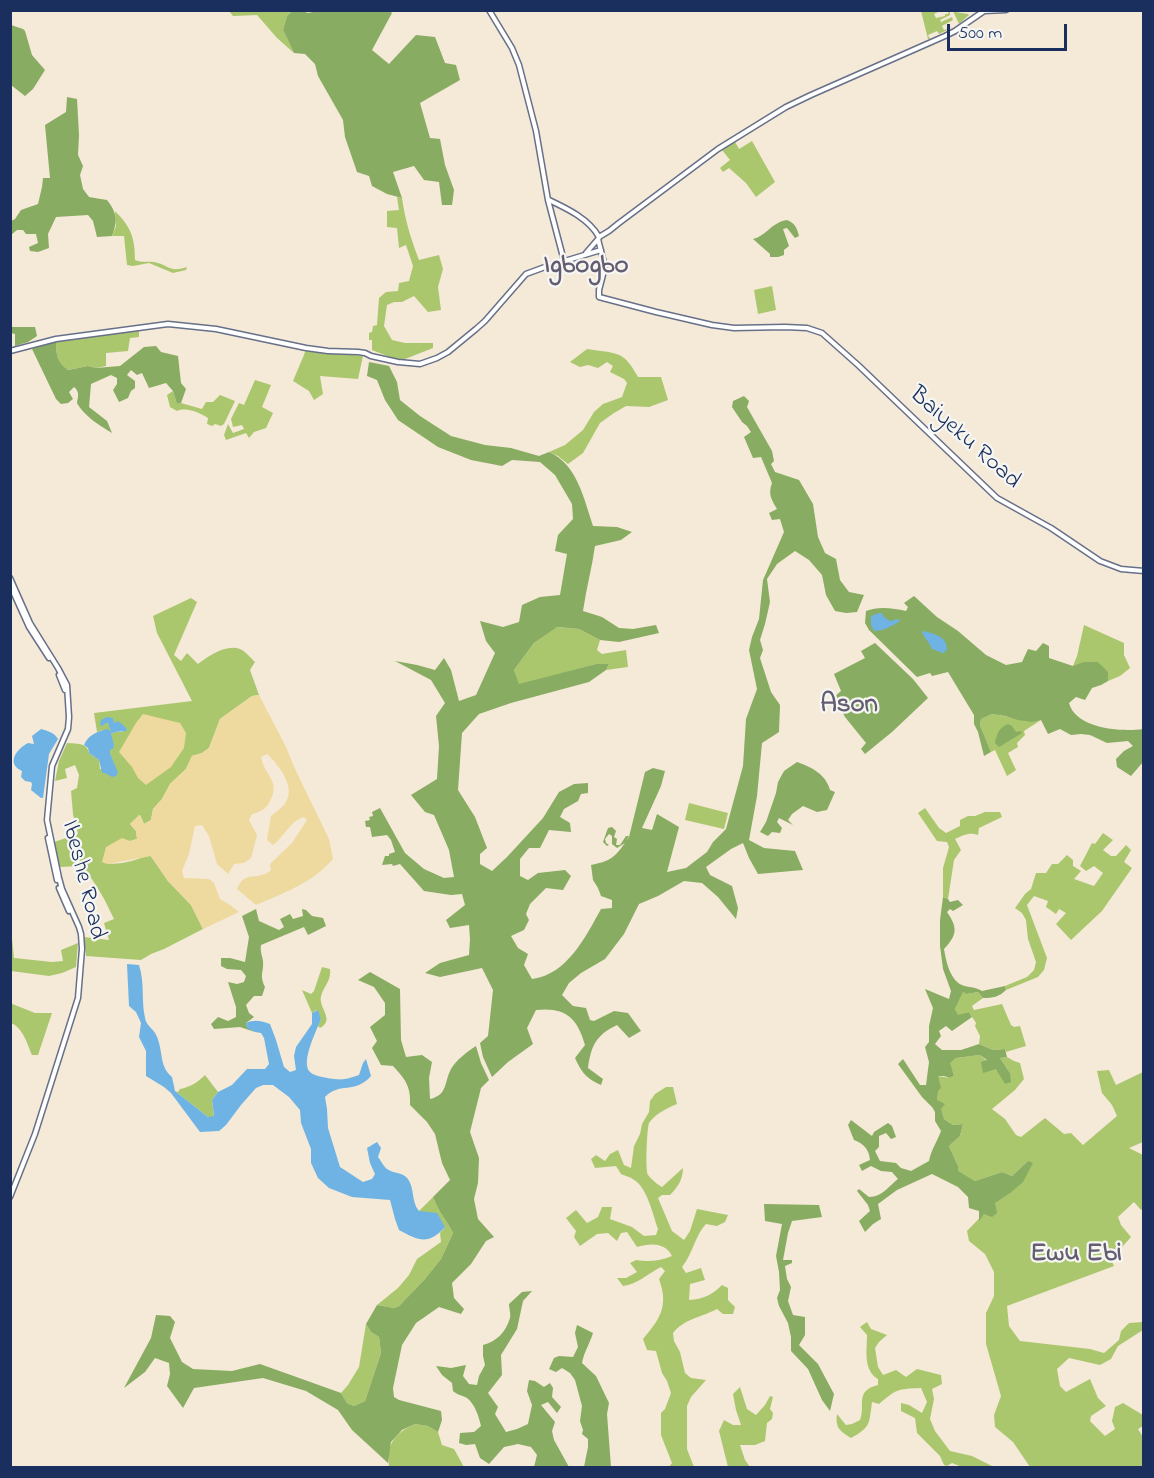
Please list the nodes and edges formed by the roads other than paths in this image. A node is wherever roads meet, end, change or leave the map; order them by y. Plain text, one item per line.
1 (489, 10) edge
2 (1006, 10) edge
3 (984, 11) edge
4 (548, 200) junction
5 (598, 236) junction
6 (601, 249) junction
7 (586, 253) junction
8 (564, 261) junction
9 (10, 350) edge
10 (1143, 571) edge
11 (10, 578) edge
12 (10, 585) edge
13 (10, 1192) edge
14 (10, 1197) edge

1 - 4 main road
2 - 3 main road
3 - 5 main road
4 - 5 main road
4 - 8 main road
5 - 6 main road
5 - 7 main road
6 - 7 main road
6 - 10 main road, Baiyeku Road
7 - 8 main road
8 - 9 main road
11 - 14 main road, Ibeshe Road
12 - 13 main road, Ibeshe Road

